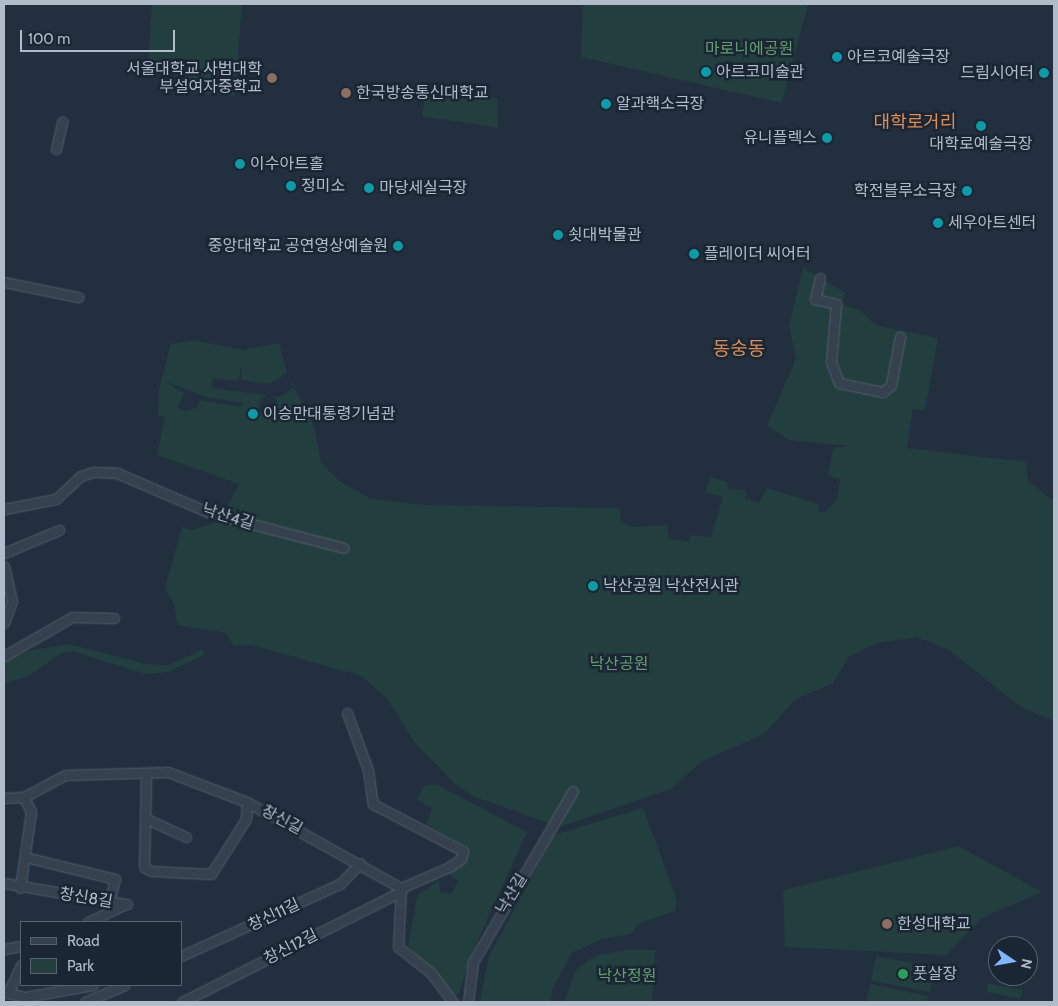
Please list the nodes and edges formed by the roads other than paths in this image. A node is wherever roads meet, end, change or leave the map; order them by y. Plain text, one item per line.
1 (62, 122) dead end
2 (56, 148) dead end
3 (820, 278) dead end
4 (4, 282) edge
5 (78, 297) dead end
6 (900, 337) dead end
7 (4, 509) edge
8 (59, 530) dead end
9 (344, 548) dead end
10 (4, 553) edge
11 (4, 566) edge
12 (114, 618) dead end
13 (4, 623) edge
14 (28, 651) dead end
15 (7, 655) edge
16 (347, 713) dead end
17 (146, 775) junction
18 (573, 791) dead end
19 (4, 798) edge
20 (24, 798) junction
21 (247, 802) junction
22 (147, 819) junction
23 (186, 837) dead end
24 (25, 857) junction
25 (360, 863) junction
26 (4, 883) edge
27 (20, 888) junction
28 (400, 890) junction
29 (111, 895) dead end
30 (90, 921) edge
31 (20, 946) edge
32 (4, 949) edge
33 (182, 956) edge
34 (20, 967) edge
35 (87, 986) edge
36 (109, 988) edge
37 (6, 995) edge
38 (85, 1002) edge
39 (182, 1002) edge
40 (453, 1002) edge
41 (468, 1002) edge

1 - 2 street
3 - 6 street
4 - 5 street
7 - 9 street, 낙산4길
8 - 10 street
11 - 13 street
12 - 15 street
14 - 15 street
16 - 28 street, 창신12길
17 - 20 street, 창신길
17 - 21 street, 창신길
17 - 22 street
18 - 41 street, 낙산길
19 - 20 street, 창신길
20 - 24 street
21 - 22 street
21 - 25 street, 창신길
22 - 23 street
24 - 27 street
24 - 29 street
25 - 28 street, 창신길
25 - 33 street, 창신11길
26 - 27 street, 창신8길
27 - 30 street, 창신8길
28 - 39 street, 창신12길
28 - 40 street
31 - 32 street
34 - 37 street
35 - 37 street
36 - 38 street

